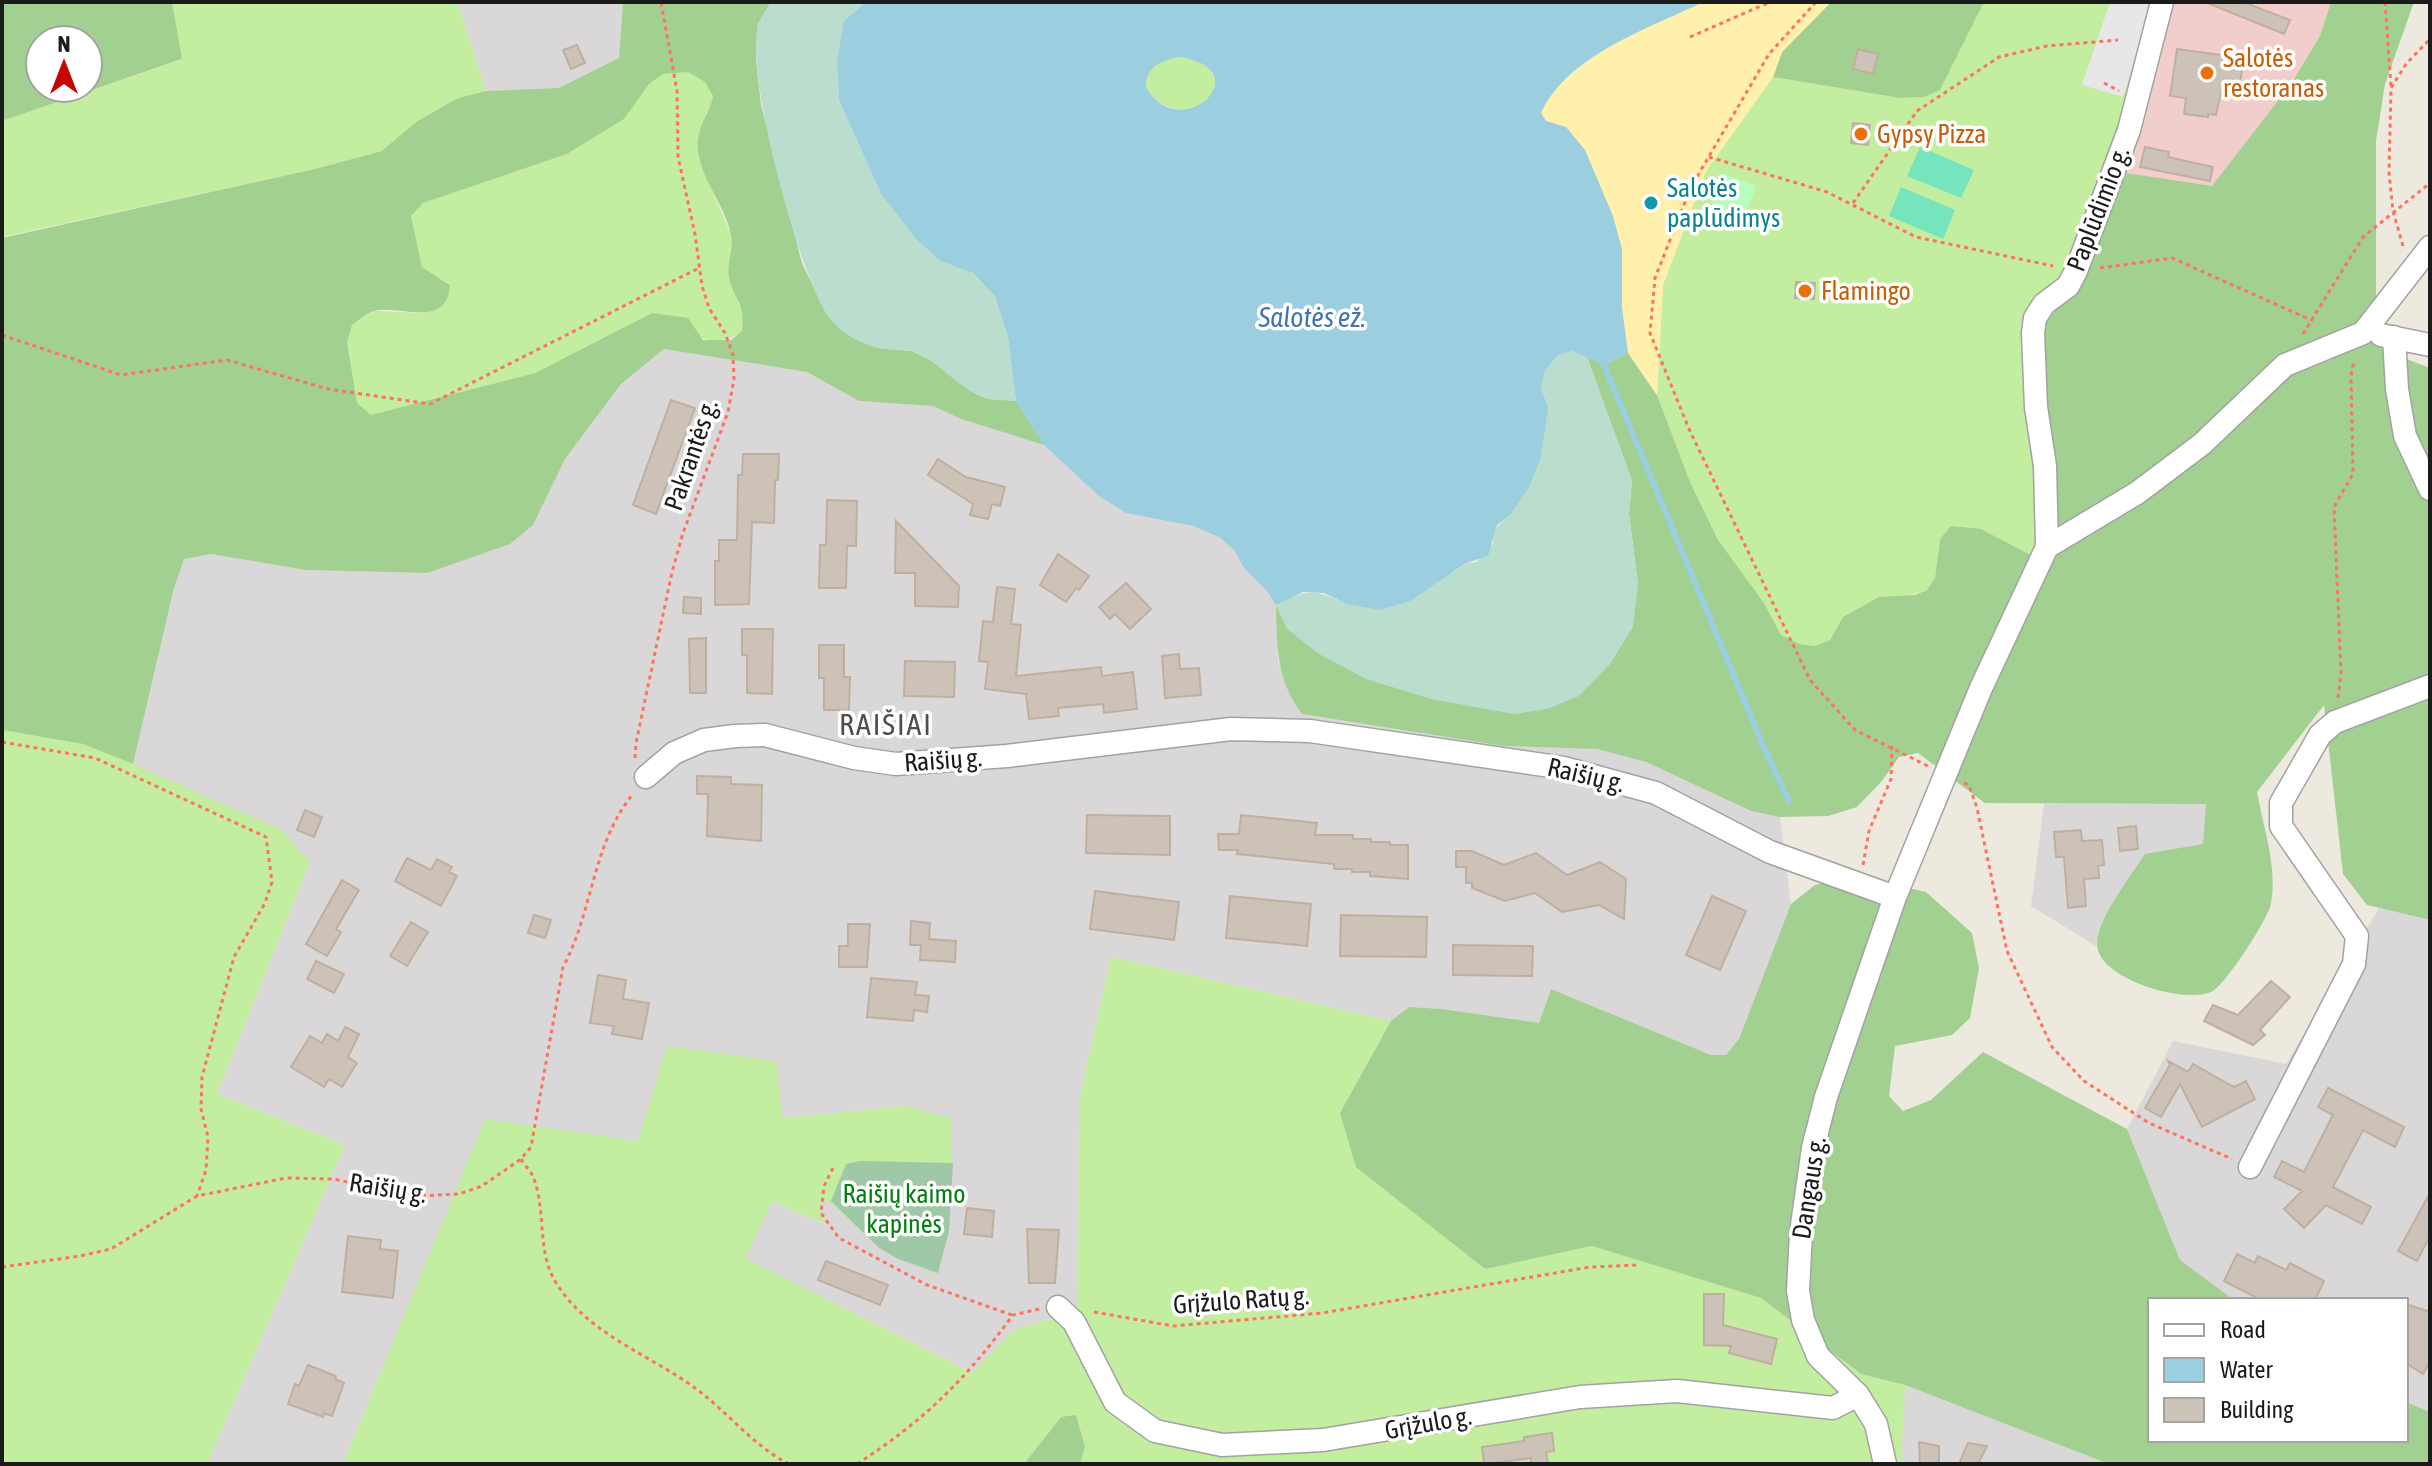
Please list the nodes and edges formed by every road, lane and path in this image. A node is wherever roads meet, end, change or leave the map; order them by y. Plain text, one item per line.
1 (661, 2) edge
2 (1770, 2) edge
3 (1816, 2) edge
4 (2162, 2) edge
5 (2385, 2) edge
6 (1690, 37) dead end
7 (2430, 39) edge
8 (2118, 40) dead end
9 (2391, 88) junction
10 (1709, 157) junction
11 (2430, 183) edge
12 (1853, 203) junction
13 (2393, 211) junction
14 (2430, 247) edge
15 (699, 268) junction
16 (2076, 271) junction
17 (2411, 272) junction
18 (2311, 320) junction
19 (2363, 333) junction
20 (2, 335) edge
21 (2394, 337) junction
22 (2430, 345) edge
23 (2285, 365) junction
24 (2430, 489) edge
25 (2047, 547) junction
26 (2430, 686) edge
27 (2335, 722) junction
28 (2, 742) edge
29 (1892, 746) junction
30 (1945, 776) junction
31 (646, 777) junction
32 (1861, 885) junction
33 (1895, 897) junction
34 (521, 1159) junction
35 (2250, 1167) joint
36 (833, 1168) dead end
37 (197, 1196) junction
38 (1638, 1265) dead end
39 (2, 1267) edge
40 (1058, 1307) junction
41 (1013, 1315) junction
42 (1858, 1395) junction
43 (789, 1464) edge
44 (857, 1464) edge
45 (1885, 1464) edge

1 - 15 path, Pakrantės g.
2 - 6 path
3 - 10 path
4 - 16 street, Paplūdimio g.
5 - 9 path
7 - 9 path
8 - 12 path
9 - 13 path
10 - 12 path
10 - 29 path
11 - 13 path
12 - 16 path
13 - 17 path
13 - 18 path
14 - 17 street
15 - 20 path
15 - 31 path, Pakrantės g.
16 - 18 path
16 - 25 street, Paplūdimio g.
17 - 19 street
18 - 23 path
19 - 21 street
19 - 23 street
19 - 27 path
21 - 22 street
21 - 24 street
23 - 25 street
25 - 30 street, Dangaus g.
26 - 27 street
27 - 35 street
28 - 37 path
29 - 30 path
29 - 32 path
30 - 33 street, Dangaus g.
30 - 35 path
31 - 32 street, Raišių g.
31 - 34 path
32 - 33 street, Raišių g.
33 - 42 street, Dangaus g.
34 - 37 path, Raišių g.
34 - 43 path
36 - 41 path
37 - 39 path, Raišių g.
38 - 40 path, Grįžulo Ratų g.
40 - 41 path, Grįžulo Ratų g.
40 - 42 street, Grįžulo g.
41 - 44 path
42 - 45 street, Dangaus g.

